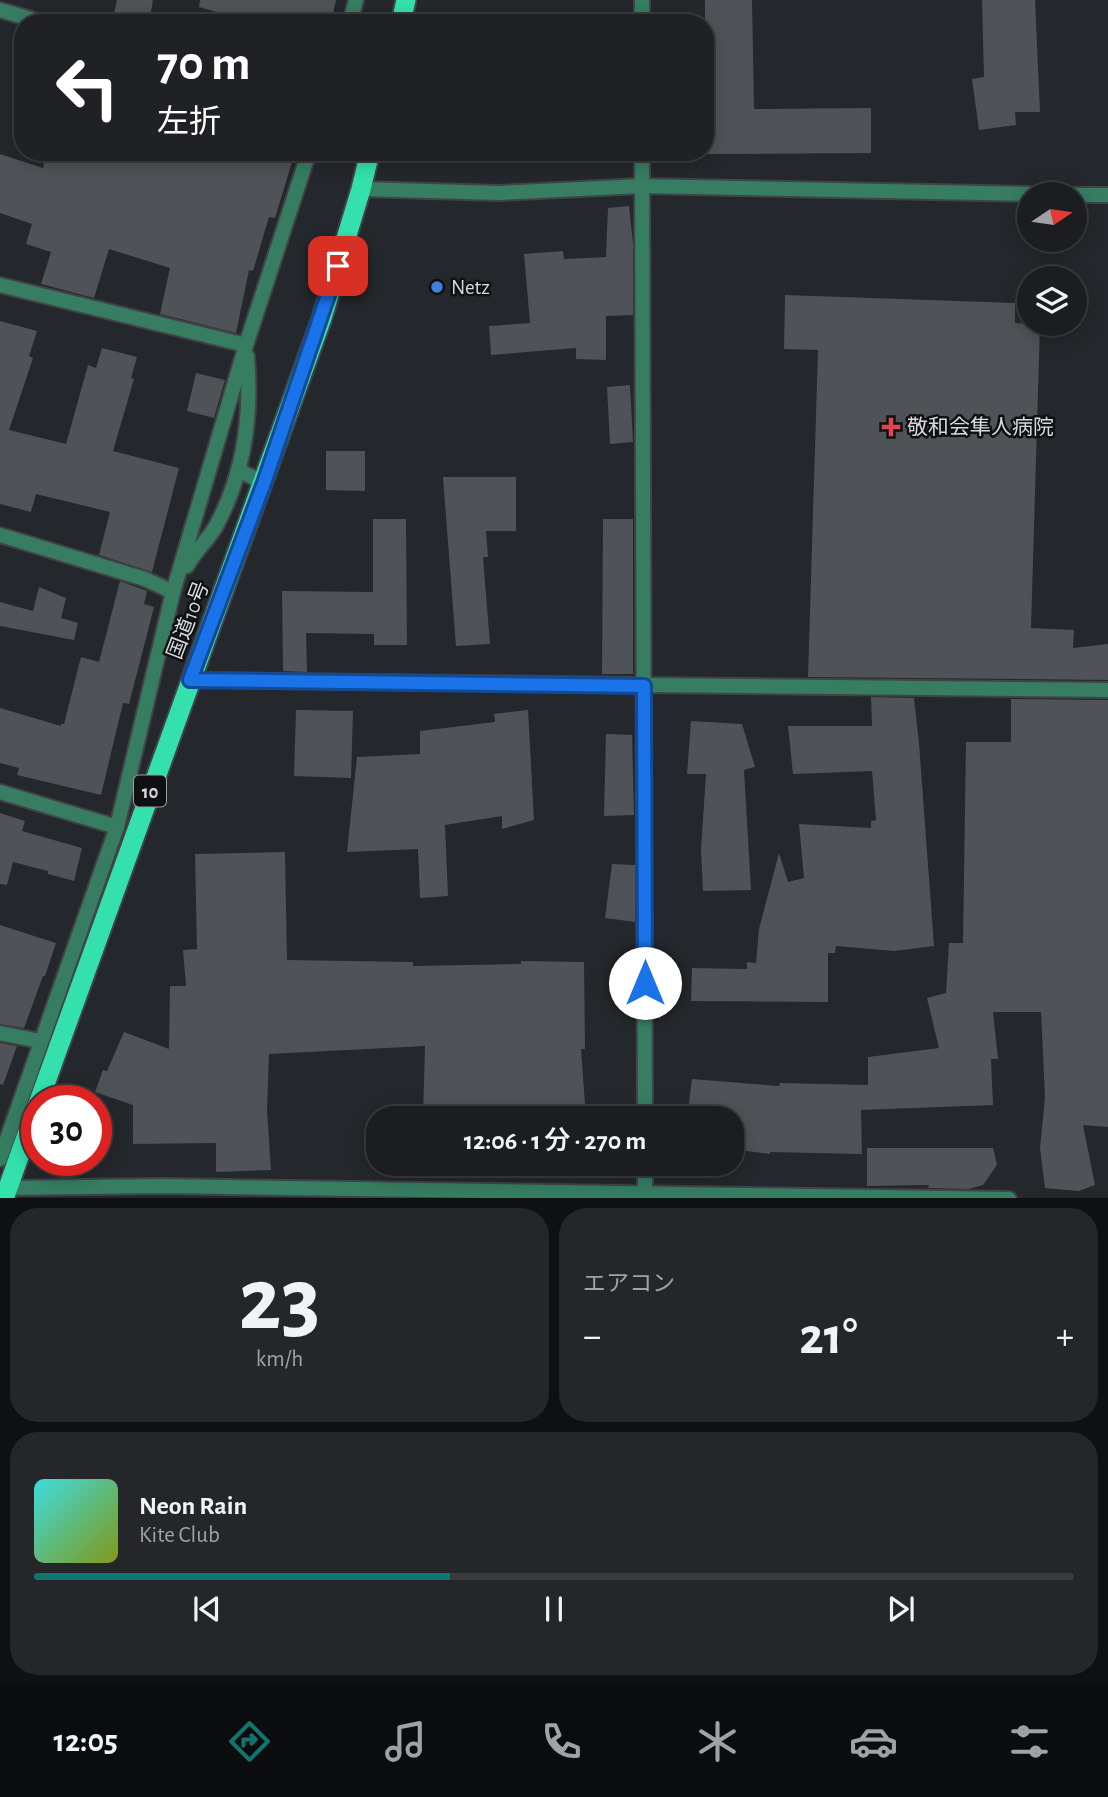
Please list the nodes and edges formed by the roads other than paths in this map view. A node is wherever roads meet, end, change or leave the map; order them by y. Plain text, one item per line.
1 (307, 161) edge
2 (368, 161) edge
3 (642, 161) edge
4 (642, 186) junction
5 (361, 189) junction
6 (1017, 194) edge
7 (1087, 195) edge
8 (1108, 195) edge
9 (0, 285) edge
10 (246, 345) junction
11 (238, 470) junction
12 (264, 483) junction
13 (0, 535) edge
14 (173, 592) junction
15 (190, 680) junction
16 (644, 686) junction
17 (1108, 690) edge
18 (0, 792) edge
19 (117, 827) junction
20 (0, 1033) edge
21 (40, 1041) junction
22 (45, 1085) edge
23 (645, 1106) edge
24 (21, 1151) edge
25 (0, 1159) edge
26 (645, 1176) edge
27 (6, 1193) edge
28 (163, 1193) edge
29 (645, 1196) edge
30 (763, 1197) edge
31 (886, 1198) edge

1 - 10 street
2 - 5 highway, 国道10号 / 10
3 - 4 street
4 - 5 street
4 - 6 street
4 - 16 street
5 - 12 highway, 国道10号 / 10
7 - 8 street
9 - 10 street
10 - 11 street
10 - 14 street
11 - 12 street
11 - 14 street
12 - 15 highway, 国道10号 / 10
13 - 14 street
14 - 19 street
15 - 16 street
15 - 22 highway, 国道10号 / 10
16 - 17 street
16 - 23 street
18 - 19 street
19 - 21 street
20 - 21 street
21 - 25 street
24 - 27 highway
26 - 29 street
27 - 28 street
28 - 29 street
29 - 30 street
30 - 31 street

